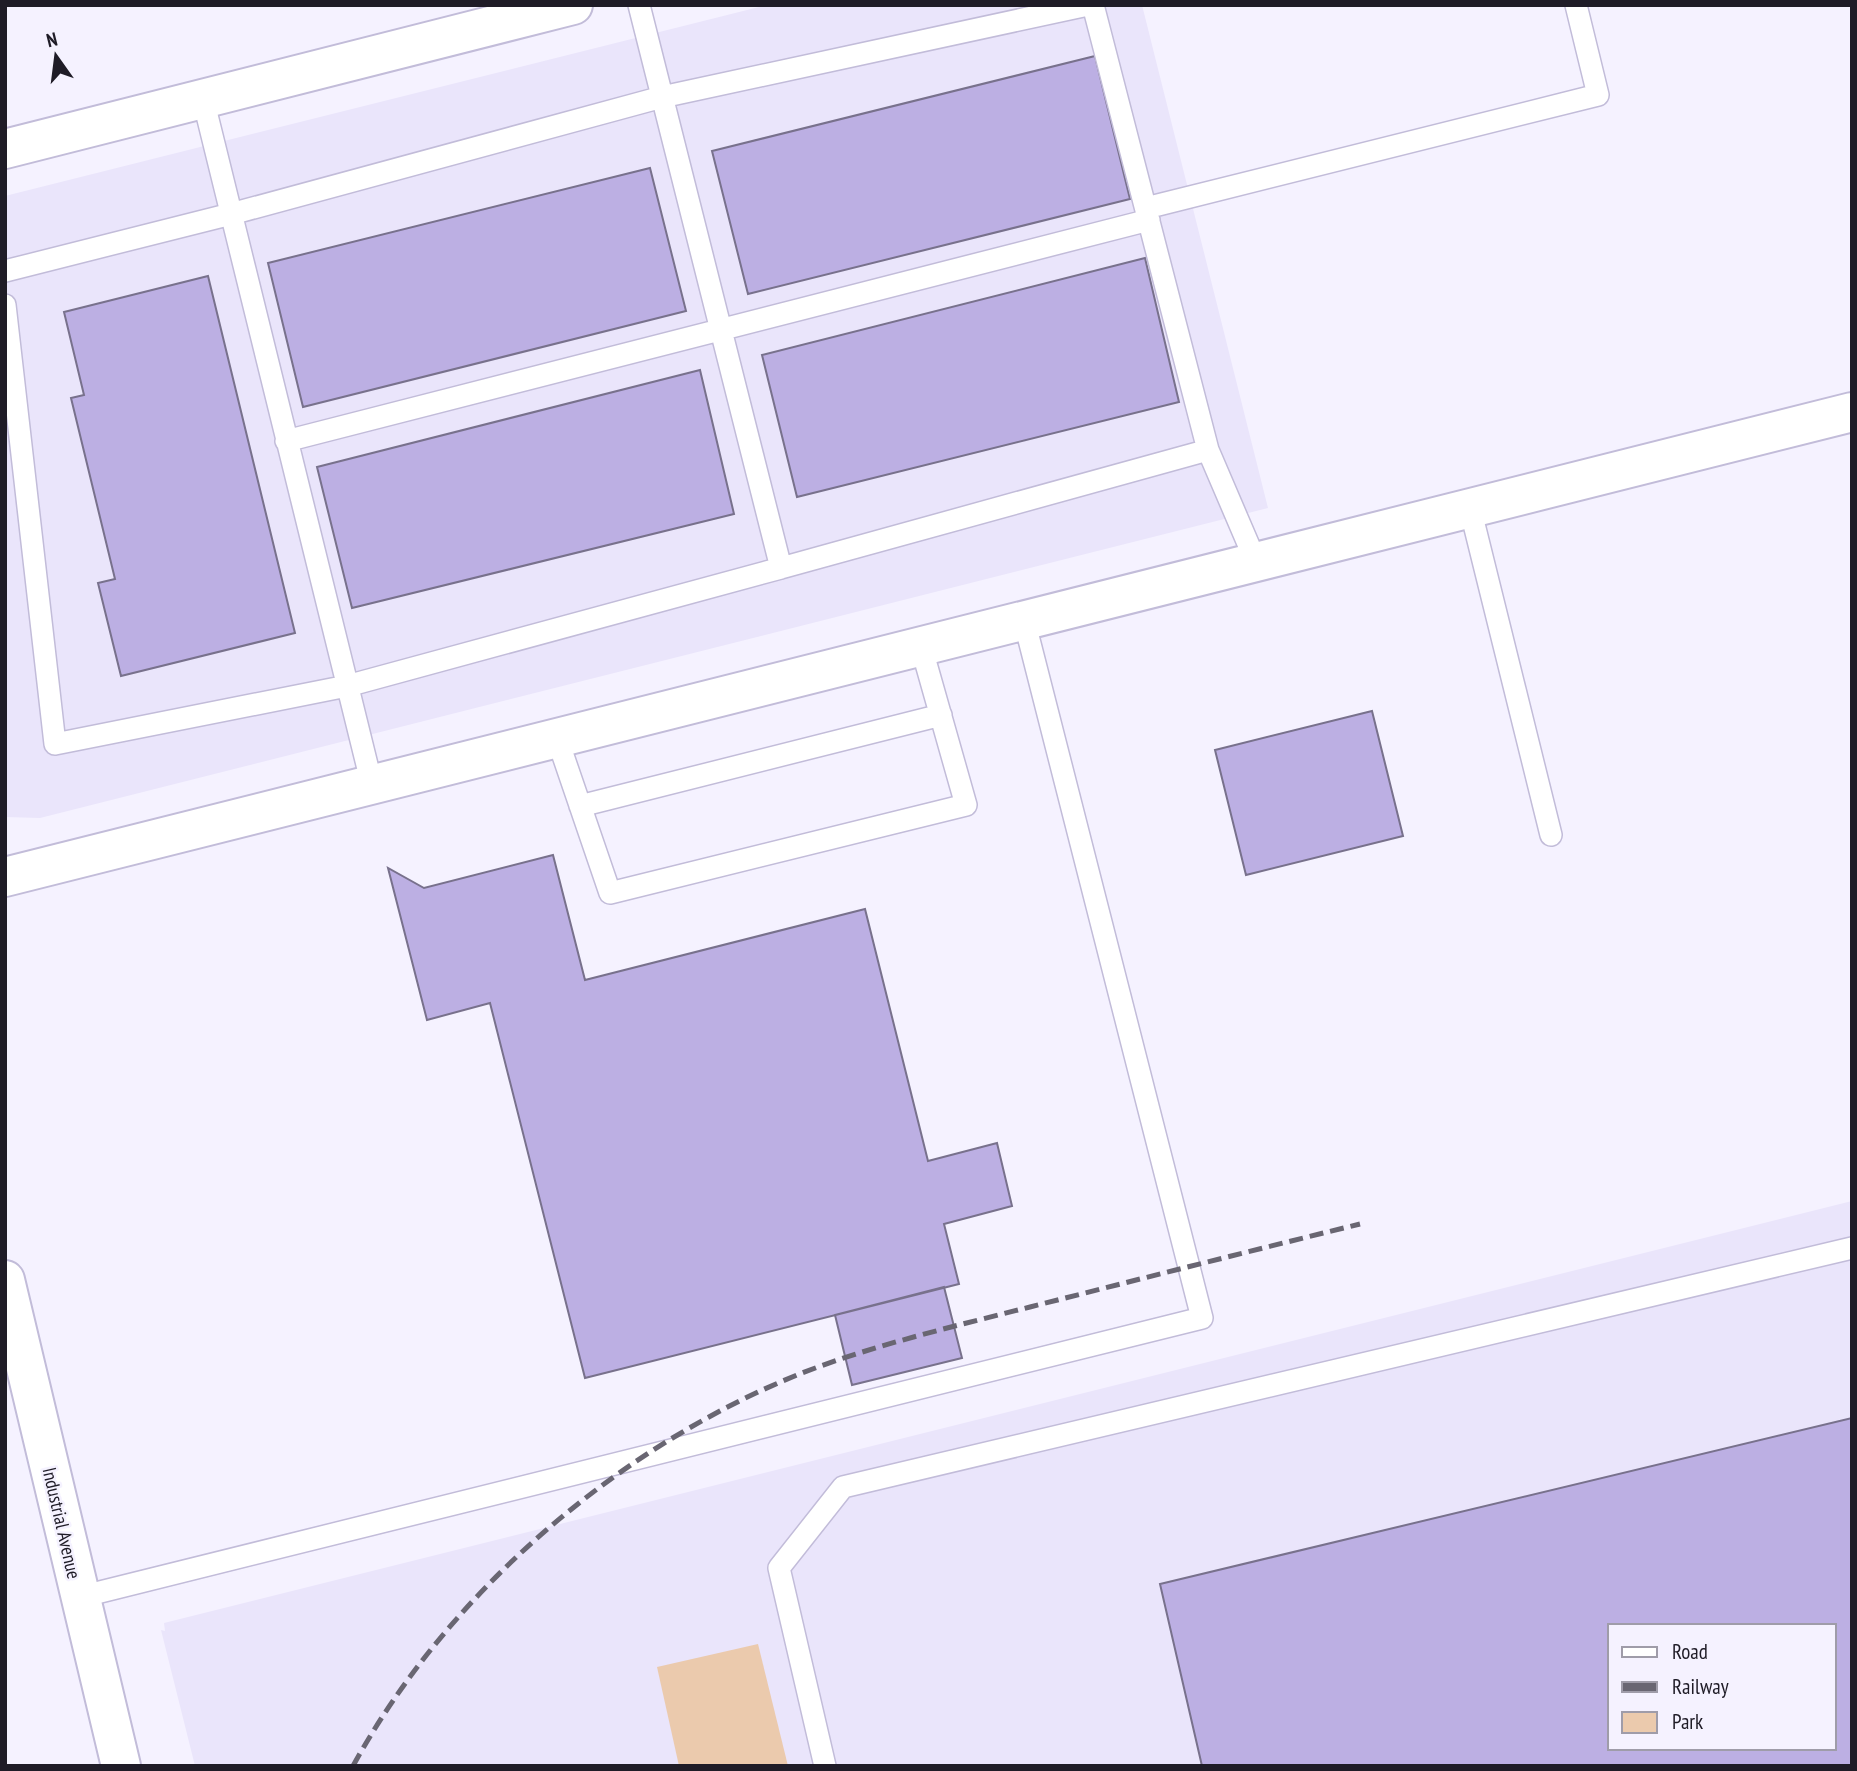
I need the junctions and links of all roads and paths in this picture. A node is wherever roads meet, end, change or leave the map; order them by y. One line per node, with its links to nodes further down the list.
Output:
1 (573, 5): 7 (street)
2 (639, 5): 6 (lane)
3 (1088, 5): 6 (lane)
4 (1093, 5): 10 (lane)
5 (1576, 5): 10 (lane)
6 (662, 97): 9 (lane); 13 (lane)
7 (203, 99): 8 (street); 9 (lane)
8 (5, 149)
9 (231, 214): 11 (lane); 15 (lane)
10 (1147, 214): 13 (lane); 16 (lane)
11 (5, 271)
12 (5, 304): 22 (lane)
13 (721, 329): 15 (lane); 19 (lane)
14 (1852, 412): 17 (street)
15 (286, 441): 22 (lane)
16 (1208, 450): 18 (lane); 19 (lane)
17 (1470, 508): 18 (street); 27 (lane)
18 (1256, 562): 20 (street)
19 (780, 568): 22 (lane)
20 (1024, 620): 21 (street); 31 (lane)
21 (922, 646): 23 (lane); 24 (street)
22 (347, 686): 25 (lane)
23 (941, 715): 26 (lane); 26 (lane)
24 (557, 738): 25 (street); 26 (lane)
25 (372, 785): 28 (street)
26 (580, 806)
27 (1552, 835)
28 (5, 877)
29 (1852, 1248): 33 (lane)
30 (5, 1280): 31 (street, Industrial Avenue)
31 (80, 1597): 32 (street, Industrial Avenue)
32 (121, 1766)
33 (825, 1766)

